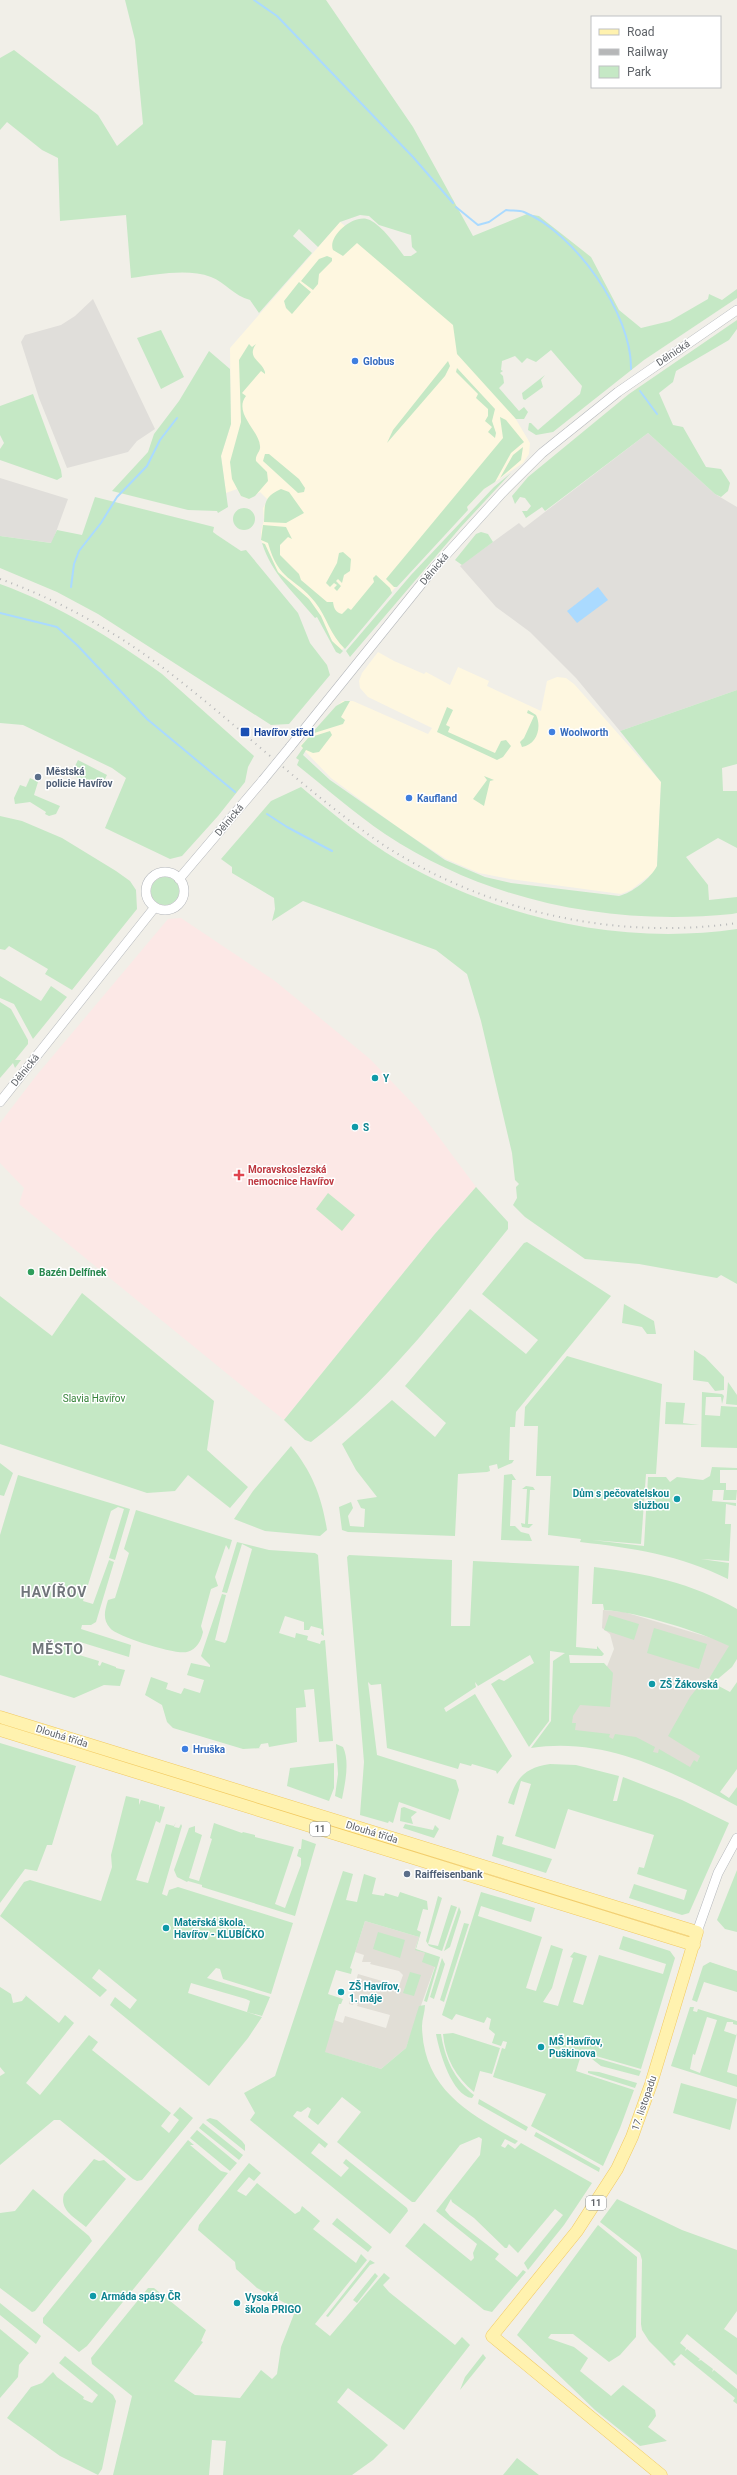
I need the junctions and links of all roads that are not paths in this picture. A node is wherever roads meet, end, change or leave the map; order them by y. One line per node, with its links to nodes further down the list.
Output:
1 (737, 310): 2 (street, Dělnická, bridge)
2 (179, 879): 3 (street); 3 (street)
3 (155, 908): 4 (street, Dělnická)
4 (0, 1102)
5 (0, 1717): 8 (main road, Dlouhá třída / 11)
6 (0, 1730): 9 (main road, Dlouhá třída / 11)
7 (737, 1838): 8 (street, 17. listopadu)
8 (697, 1932): 9 (main road, 17. listopadu)
9 (694, 1945): 10 (main road, 17. listopadu / 11)
10 (661, 2475)

